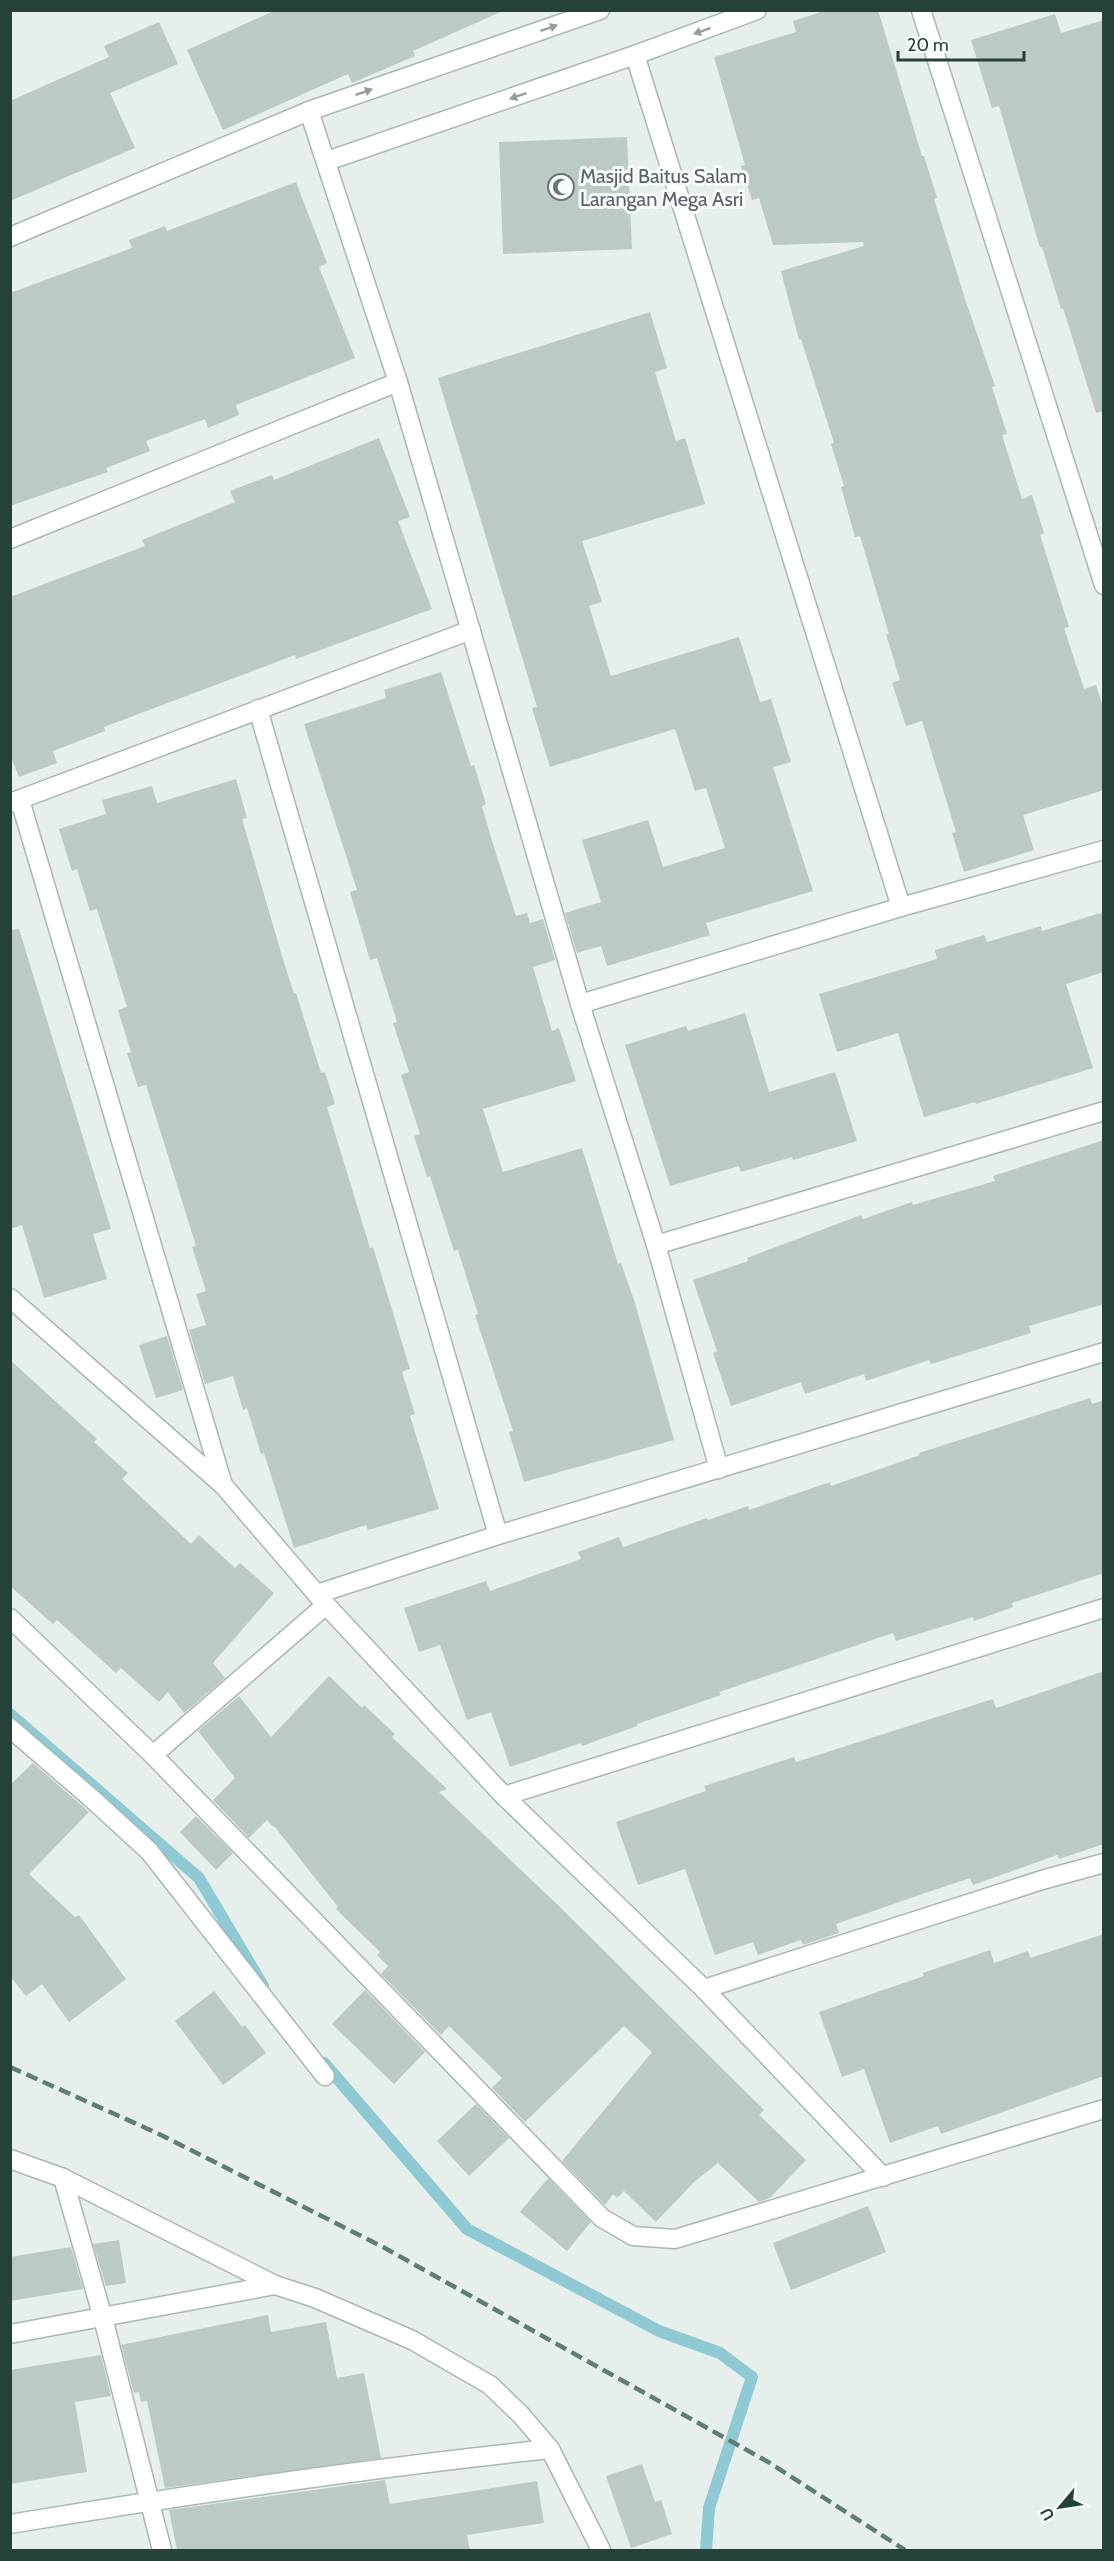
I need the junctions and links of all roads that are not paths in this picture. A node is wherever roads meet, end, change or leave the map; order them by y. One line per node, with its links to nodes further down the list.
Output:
1 (600, 10): 5 (street, one-way to 1)
2 (757, 10): 4 (street, one-way to 4)
3 (921, 10): 10 (street)
4 (635, 55): 6 (street, one-way to 6); 15 (street)
5 (309, 111): 6 (street); 7 (street)
6 (327, 161): 8 (street)
7 (10, 237)
8 (398, 382): 9 (street); 11 (street)
9 (10, 539)
10 (1104, 585)
11 (471, 630): 12 (street); 16 (street)
12 (258, 709): 13 (street); 23 (street)
13 (15, 802): 22 (street)
14 (1104, 850): 15 (street)
15 (901, 908): 16 (street)
16 (580, 1005): 18 (street)
17 (1104, 1111): 18 (street)
18 (656, 1245): 21 (street)
19 (10, 1298): 22 (street)
20 (1104, 1352): 21 (street)
21 (719, 1469): 23 (street)
22 (223, 1485): 24 (street)
23 (498, 1535): 24 (street)
24 (322, 1599): 28 (street); 29 (street)
25 (1104, 1608): 29 (street)
26 (10, 1618): 28 (street)
27 (10, 1728): 32 (street)
28 (153, 1755): 35 (street)
29 (504, 1796): 31 (street)
30 (1104, 1863): 31 (street)
31 (704, 1989): 35 (street)
32 (325, 2076)
33 (1104, 2109): 35 (street)
34 (10, 2159): 36 (street)
35 (883, 2177)
36 (63, 2178): 37 (street); 38 (street)
37 (275, 2285): 38 (street); 40 (street)
38 (103, 2318): 39 (street); 41 (street)
39 (10, 2334)
40 (550, 2449): 41 (street); 44 (street)
41 (150, 2500): 42 (street); 43 (street)
42 (10, 2524)
43 (162, 2550)
44 (601, 2550)

